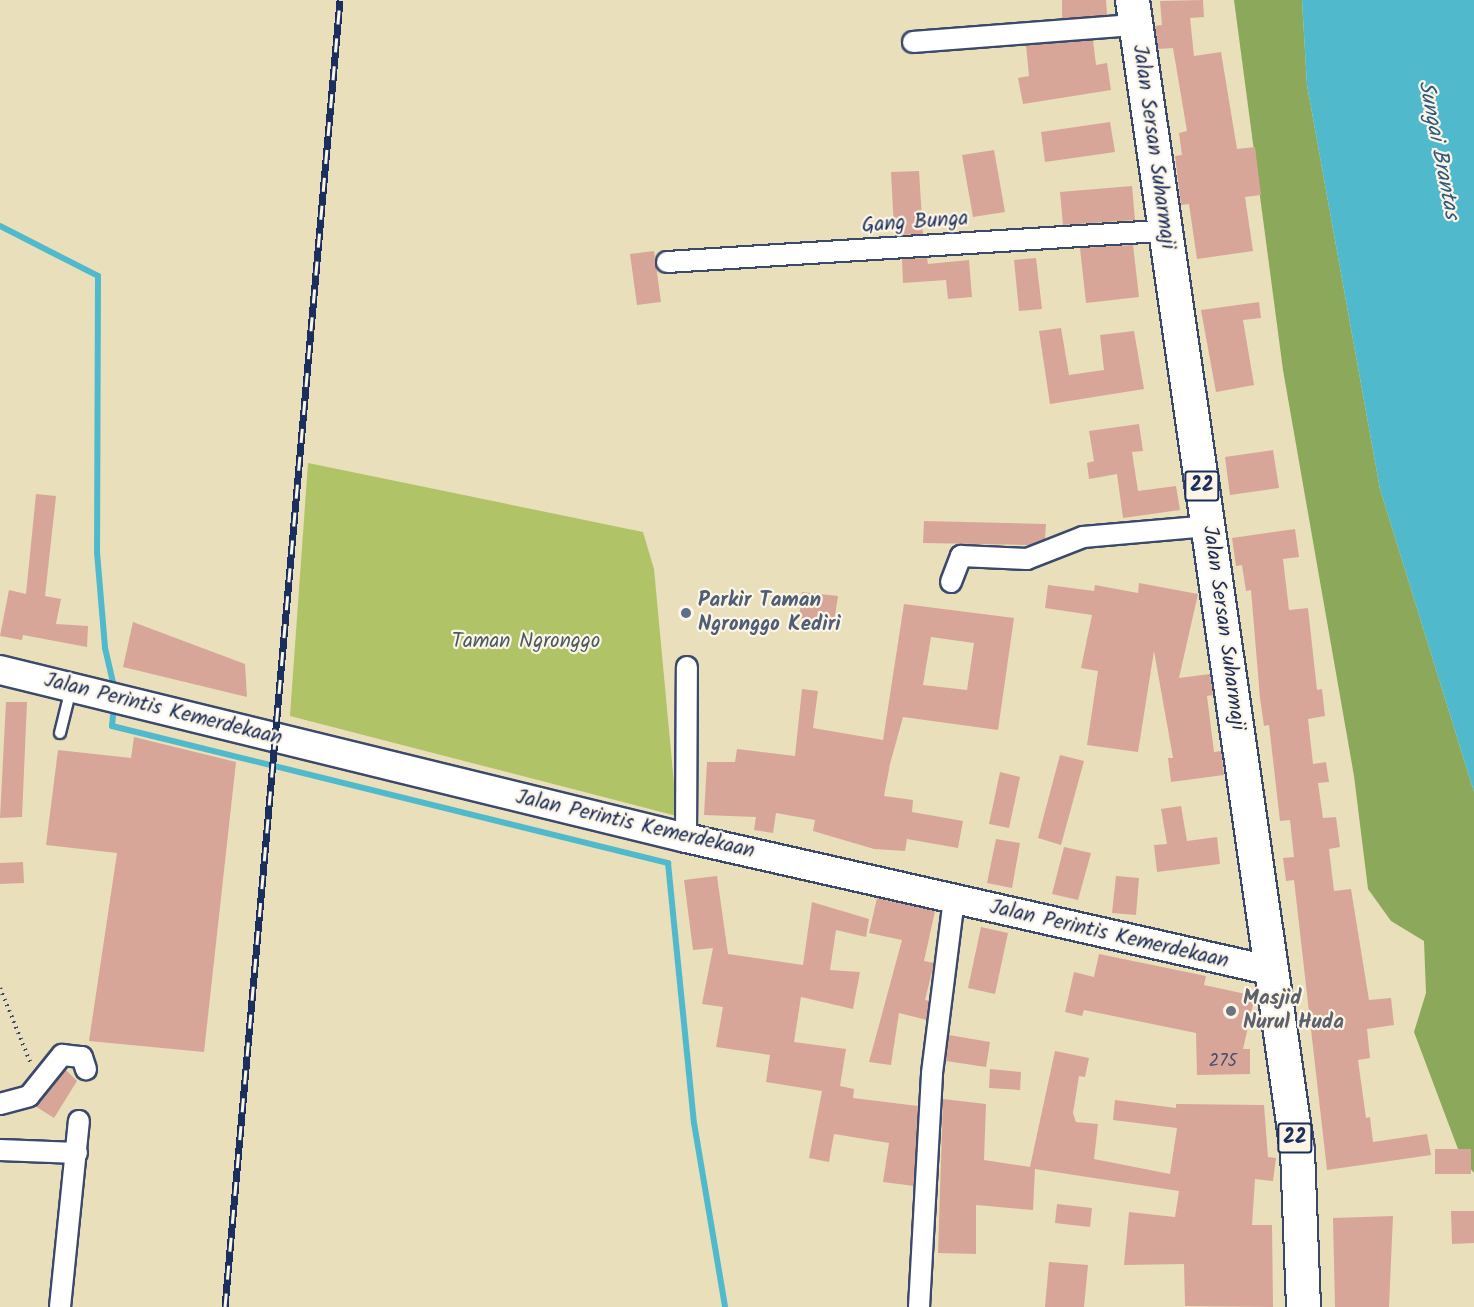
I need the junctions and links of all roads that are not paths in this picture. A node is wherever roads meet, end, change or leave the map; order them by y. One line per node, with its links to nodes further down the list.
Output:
1 (1134, 13): 2 (street); 3 (highway, Jalan Sersan Suharmaji / 22)
2 (913, 42)
3 (1165, 231): 4 (street, Gang Bunga); 5 (highway, Jalan Sersan Suharmaji / 22)
4 (667, 262)
5 (1208, 526): 6 (street); 13 (highway, Jalan Sersan Suharmaji / 22)
6 (951, 582)
7 (687, 667): 11 (street)
8 (0, 670): 9 (main road, Jalan Perintis Kemerdekaan)
9 (72, 686): 10 (lane); 11 (main road, Jalan Perintis Kemerdekaan)
10 (60, 733)
11 (686, 838): 12 (main road, Jalan Perintis Kemerdekaan)
12 (954, 900): 13 (main road, Jalan Perintis Kemerdekaan); 20 (street)
13 (1273, 971): 21 (highway, 22)
14 (86, 1070): 15 (street)
15 (0, 1104)
16 (79, 1121): 18 (street)
17 (0, 1150): 18 (street)
18 (77, 1153): 19 (street)
19 (60, 1307)
20 (919, 1307)
21 (1302, 1307)

